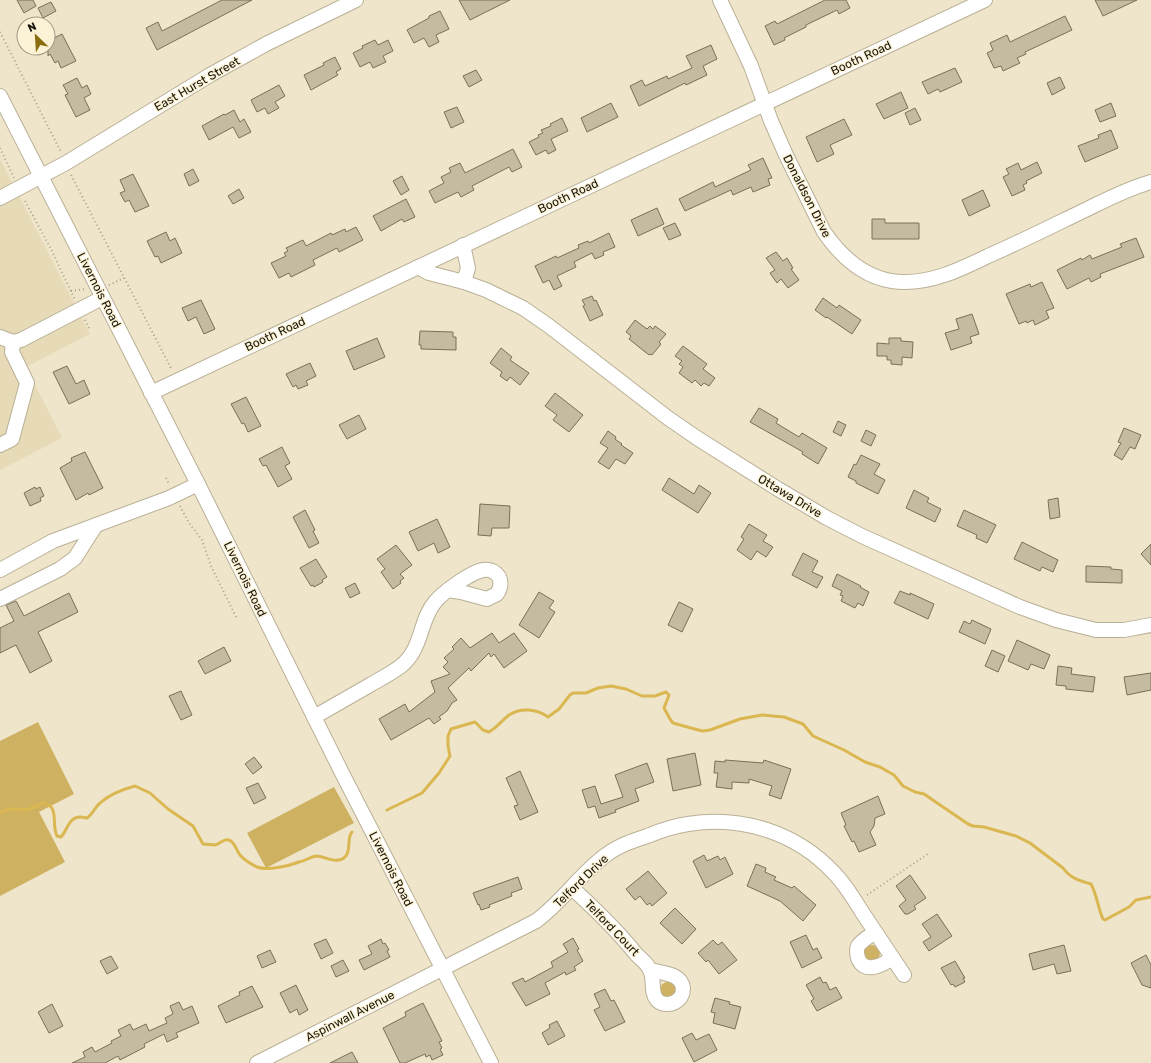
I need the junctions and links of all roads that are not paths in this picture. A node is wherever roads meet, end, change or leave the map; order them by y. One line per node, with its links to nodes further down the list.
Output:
1 (356, 0): 6 (street, East Hurst Street)
2 (720, 0): 5 (street, Donaldson Drive)
3 (985, 0): 5 (street, Booth Road)
4 (0, 98): 6 (street, Livernois Road)
5 (766, 103): 7 (street, Donaldson Drive); 9 (street, Booth Road)
6 (41, 176): 8 (street, East Hurst Street); 12 (street, Livernois Road)
7 (1151, 182)
8 (0, 198)
9 (463, 245): 10 (street, Booth Road); 11 (street)
10 (418, 267): 11 (street, Ottawa Drive); 14 (street, Booth Road)
11 (464, 282): 23 (street, Ottawa Drive)
12 (105, 292): 13 (street); 14 (street, Livernois Road)
13 (6, 340): 15 (street)
14 (151, 393): 16 (street, Livernois Road)
15 (0, 445)
16 (198, 484): 17 (street); 24 (street, Livernois Road)
17 (96, 525): 18 (street); 22 (street)
18 (53, 541): 19 (street); 20 (street)
19 (0, 560)
20 (0, 570)
21 (448, 590): 24 (street)
22 (0, 599)
23 (1151, 624)
24 (314, 716): 28 (street, Livernois Road)
25 (572, 888): 26 (street, Telford Drive); 28 (street, Telford Drive); 29 (street, Telford Court)
26 (875, 932): 27 (street, Telford Drive); 27 (street)
27 (892, 958): 30 (street, Telford Drive)
28 (442, 968): 31 (street, Aspinwall Avenue); 32 (street, Livernois Road)
29 (650, 970)
30 (904, 975)
31 (257, 1063)
32 (491, 1063)

